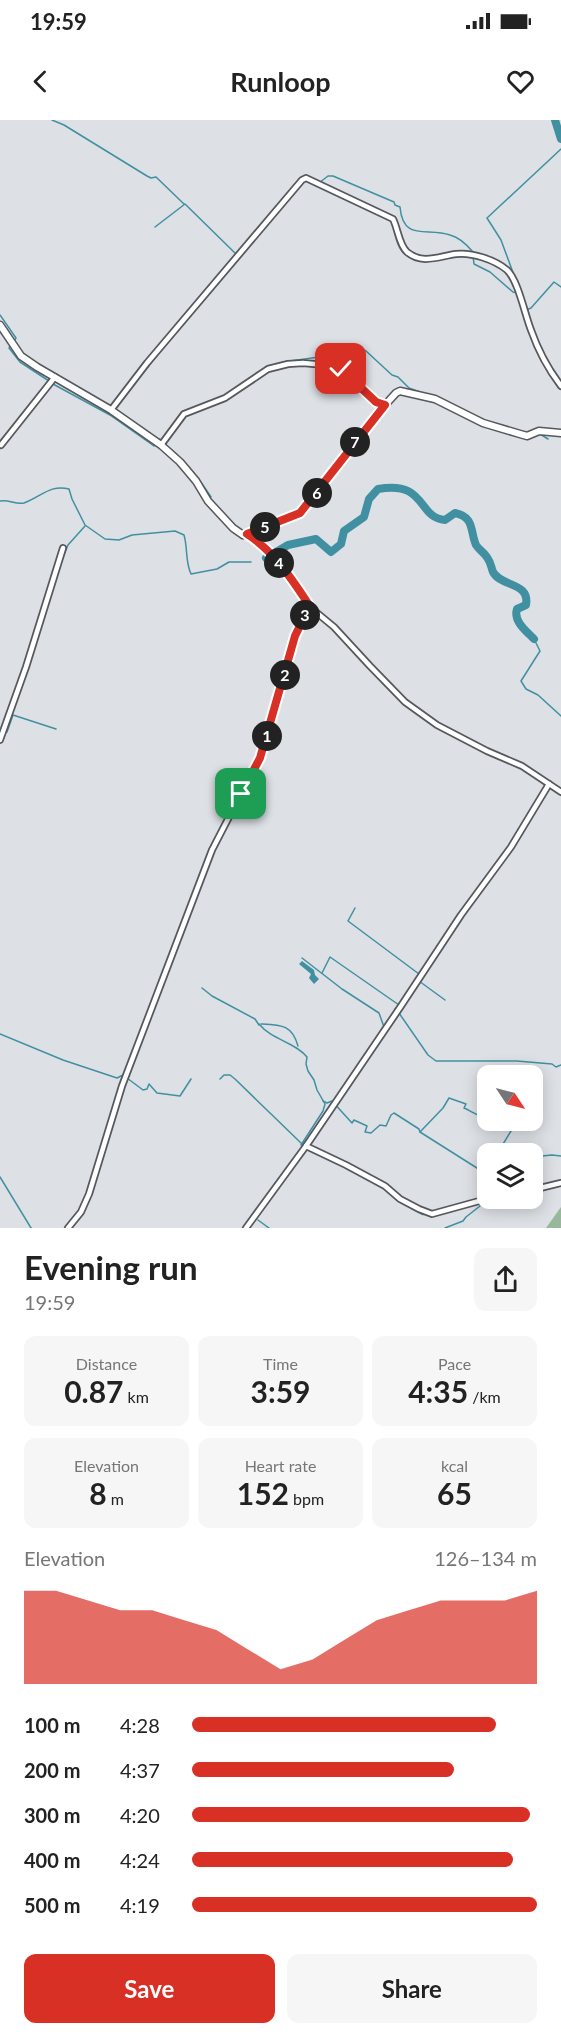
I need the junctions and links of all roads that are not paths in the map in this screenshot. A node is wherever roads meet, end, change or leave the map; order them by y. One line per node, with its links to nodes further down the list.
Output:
1 (0, 325): 2 (main road)
2 (55, 378): 5 (main road); 8 (street)
3 (561, 386): 5 (street)
4 (385, 405): 6 (main road); 7 (street); 9 (main road)
5 (111, 410): 7 (main road)
6 (561, 433)
7 (161, 445): 9 (main road)
8 (1, 446)
9 (247, 534): 11 (street)
10 (63, 548): 12 (street)
11 (311, 608): 13 (street); 19 (street)
12 (0, 740)
13 (549, 784): 14 (street); 15 (street)
14 (561, 792)
15 (306, 1146): 18 (street); 20 (street)
16 (561, 1183): 17 (street)
17 (543, 1187)
18 (477, 1202)
19 (68, 1228)
20 (246, 1228)

